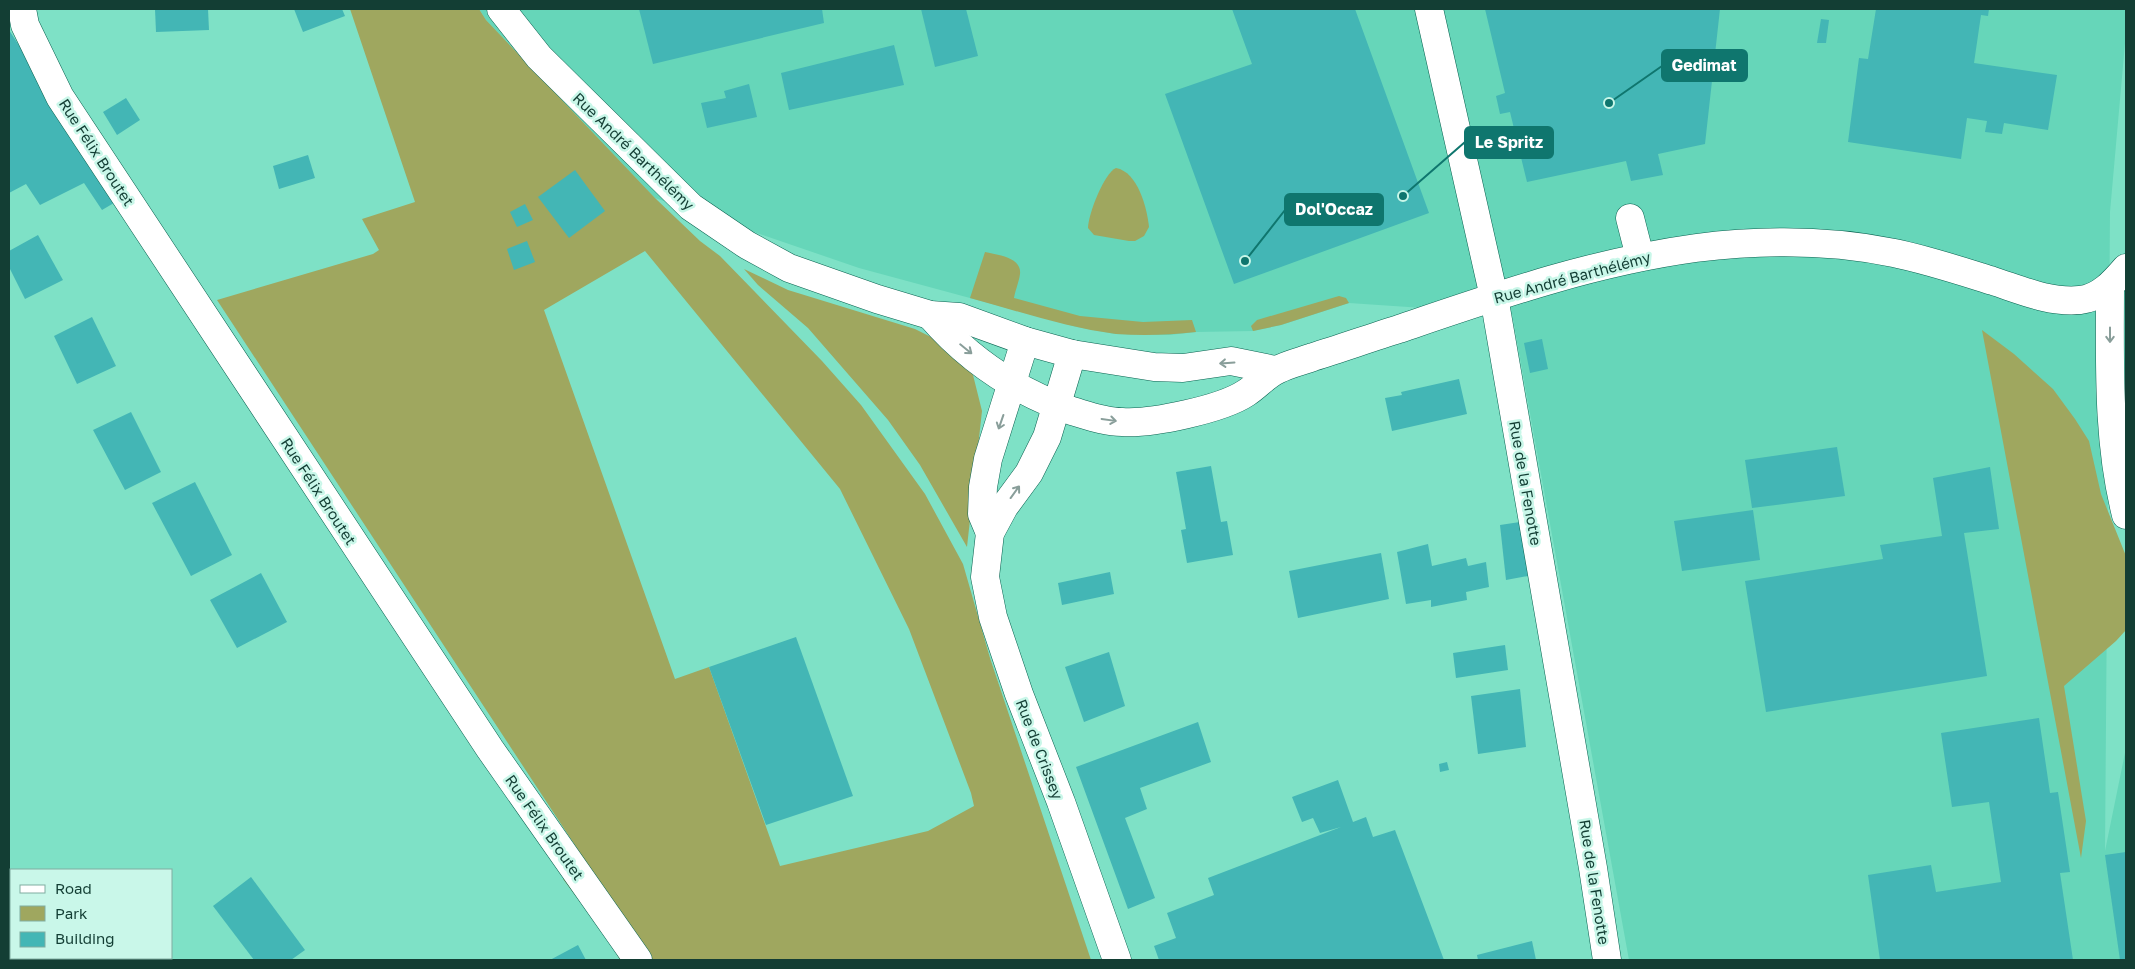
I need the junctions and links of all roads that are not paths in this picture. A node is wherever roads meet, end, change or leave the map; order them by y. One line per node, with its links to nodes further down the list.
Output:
1 (22, 9): 16 (street, Rue Félix Broutet)
2 (501, 9): 8 (street, Rue André Barthélémy)
3 (1429, 9): 7 (street, Rue de la Fenotte)
4 (1630, 218): 5 (street)
5 (1640, 257): 6 (street, Rue André Barthélémy); 7 (street, Rue André Barthélémy)
6 (2121, 284): 14 (street, one-way to 14)
7 (1494, 297): 11 (street, Rue André Barthélémy); 18 (street, Rue de la Fenotte)
8 (930, 315): 9 (street, Rue André Barthélémy); 12 (street, Rue André Barthélémy, one-way to 12)
9 (1025, 341): 10 (street, Rue André Barthélémy); 12 (street, Rue de Crissey)
10 (1072, 354): 11 (street, Rue André Barthélémy, one-way to 10); 13 (street, Rue de Crissey)
11 (1275, 370): 13 (street, Rue André Barthélémy, one-way to 11)
12 (1012, 385): 13 (street, Rue André Barthélémy); 15 (street, Rue de Crissey, one-way to 15)
13 (1058, 406): 15 (street, Rue de Crissey, one-way to 13)
14 (2126, 515)
15 (990, 533): 17 (street, Rue de Crissey)
16 (638, 960)
17 (1117, 960)
18 (1607, 960)

